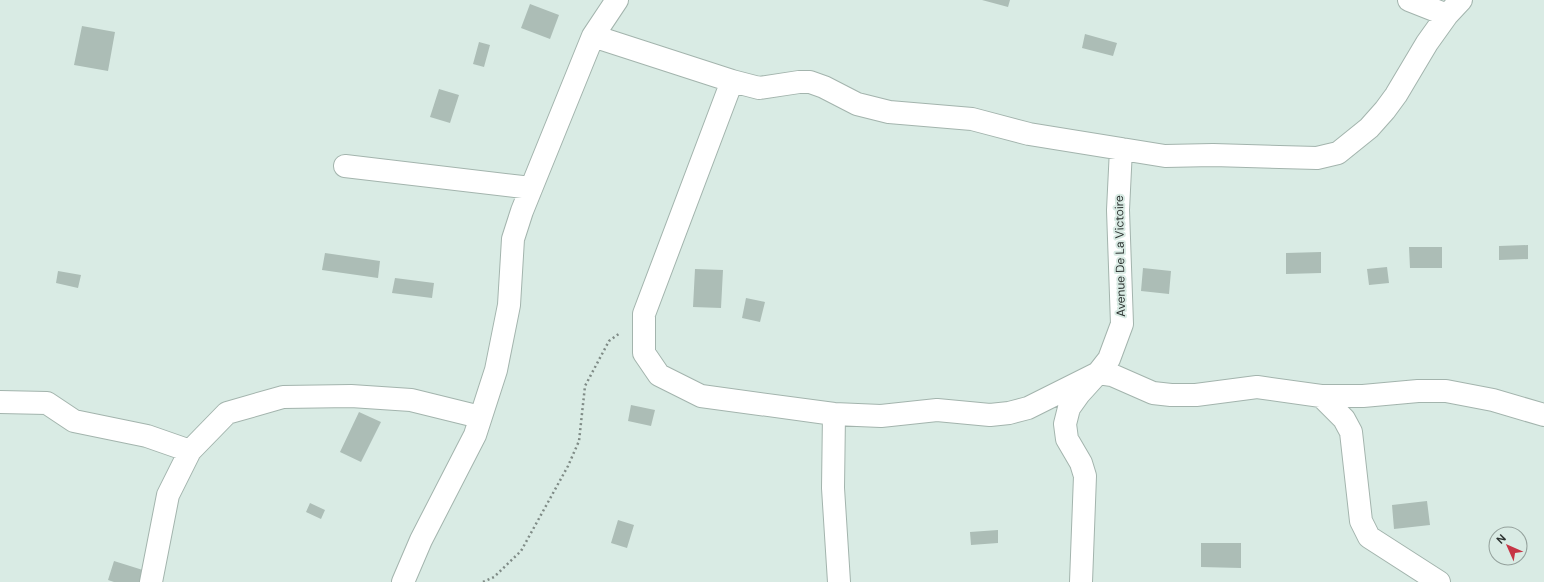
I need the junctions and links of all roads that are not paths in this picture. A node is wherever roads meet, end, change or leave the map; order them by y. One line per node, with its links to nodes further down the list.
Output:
1 (617, 0): 4 (street)
2 (1409, 0): 3 (street)
3 (1454, 8): 6 (street)
4 (593, 36): 5 (street); 8 (street)
5 (732, 81): 6 (street); 12 (street)
6 (1121, 149): 9 (street, Avenue De La Victoire)
7 (344, 166): 8 (street)
8 (531, 188): 14 (street)
9 (1098, 373): 10 (street); 12 (street); 19 (street, Avenue De La Victoire)
10 (1321, 396): 13 (street); 20 (street)
11 (0, 402): 15 (street)
12 (834, 414): 18 (street)
13 (1544, 415)
14 (480, 417): 15 (street); 17 (street)
15 (190, 451): 16 (street)
16 (151, 582)
17 (403, 582)
18 (839, 582)
19 (1082, 582)
20 (1439, 582)

